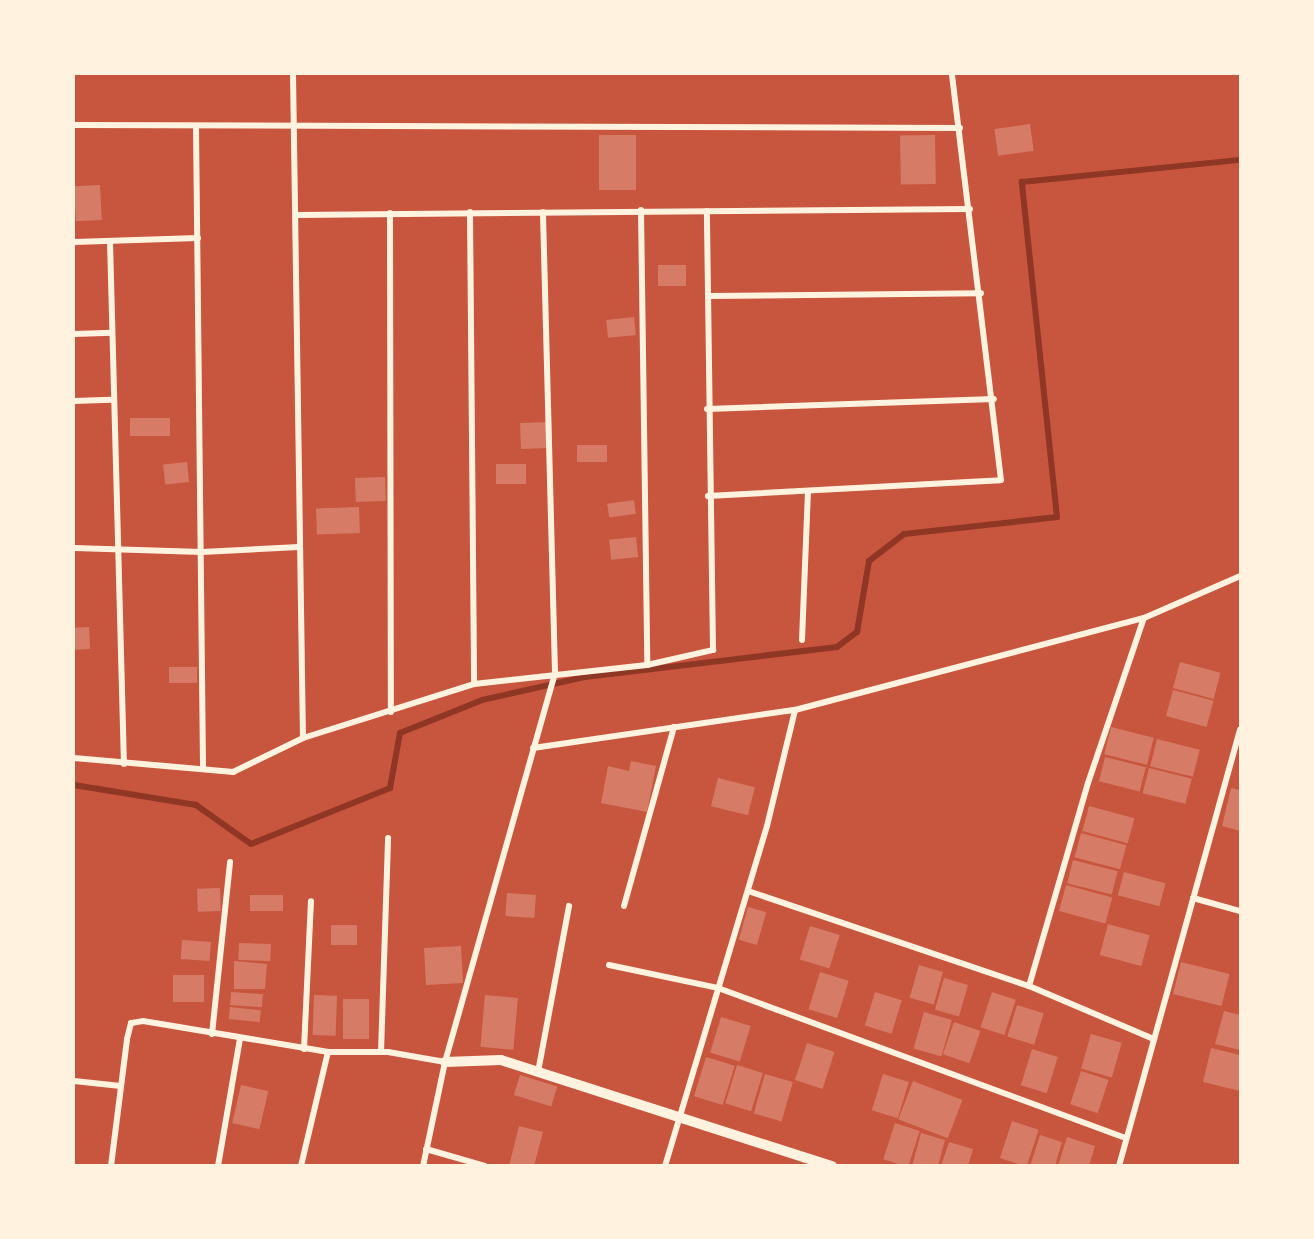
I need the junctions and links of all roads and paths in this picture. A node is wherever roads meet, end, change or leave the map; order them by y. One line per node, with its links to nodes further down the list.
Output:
1 (293, 74): 4 (street)
2 (952, 74): 6 (street)
3 (74, 125): 5 (street)
4 (293, 127): 5 (street); 6 (street); 13 (street)
5 (196, 128): 14 (street)
6 (960, 128): 7 (street)
7 (969, 209): 9 (street); 17 (street)
8 (641, 210): 9 (street); 11 (street); 34 (street)
9 (708, 211): 18 (street)
10 (470, 212): 11 (street); 12 (street); 36 (street)
11 (543, 212): 35 (street)
12 (390, 213): 13 (street); 38 (street)
13 (297, 215): 27 (street)
14 (198, 238): 15 (street); 30 (street)
15 (110, 241): 16 (street); 19 (street)
16 (74, 243)
17 (981, 293): 18 (street); 21 (street)
18 (708, 296): 24 (street)
19 (112, 333): 20 (street); 22 (street)
20 (74, 334)
21 (994, 399): 24 (street); 25 (street)
22 (111, 400): 23 (street); 29 (street)
23 (74, 401)
24 (707, 409): 26 (street)
25 (808, 492): 26 (street); 33 (street)
26 (708, 496): 34 (street)
27 (299, 547): 30 (street); 41 (street)
28 (74, 548): 29 (street)
29 (116, 549): 30 (street); 44 (street)
30 (201, 552): 45 (street)
31 (1240, 576): 32 (street)
32 (1144, 618): 37 (street); 55 (street)
33 (802, 640)
34 (647, 664): 35 (street)
35 (554, 673): 36 (street); 42 (street)
36 (474, 684): 38 (street)
37 (795, 710): 39 (street); 48 (street)
38 (391, 712): 41 (street)
39 (674, 727): 42 (street); 52 (street)
40 (1240, 729): 49 (street)
41 (303, 738): 45 (street)
42 (533, 748): 63 (street)
43 (74, 758): 44 (street)
44 (123, 764): 45 (street)
45 (202, 768)
46 (388, 838): 62 (street)
47 (230, 862): 57 (street)
48 (748, 891): 55 (street); 56 (street)
49 (1193, 898): 53 (street); 59 (street)
50 (311, 901): 60 (street)
51 (569, 906): 64 (street)
52 (624, 906)
53 (1240, 911)
54 (609, 964): 56 (street)
55 (1029, 986): 59 (street)
56 (718, 988): 67 (street); 68 (street)
57 (212, 1034): 58 (street); 66 (street)
58 (240, 1039): 60 (street); 72 (street)
59 (1154, 1039): 68 (street)
60 (304, 1049): 61 (street)
61 (328, 1052): 62 (street); 73 (street)
62 (381, 1052): 63 (street)
63 (445, 1062): 64 (street); 69 (street)
64 (538, 1072): 67 (street)
65 (74, 1081): 66 (street)
66 (121, 1086): 71 (street)
67 (678, 1117): 70 (street); 76 (street)
68 (1126, 1138): 79 (street)
69 (426, 1149): 74 (street); 75 (street)
70 (799, 1154): 77 (street); 78 (street)
71 (111, 1166)
72 (218, 1166)
73 (301, 1166)
74 (423, 1166)
75 (485, 1166)
76 (665, 1166)
77 (796, 1166)
78 (832, 1166)
79 (1119, 1166)

